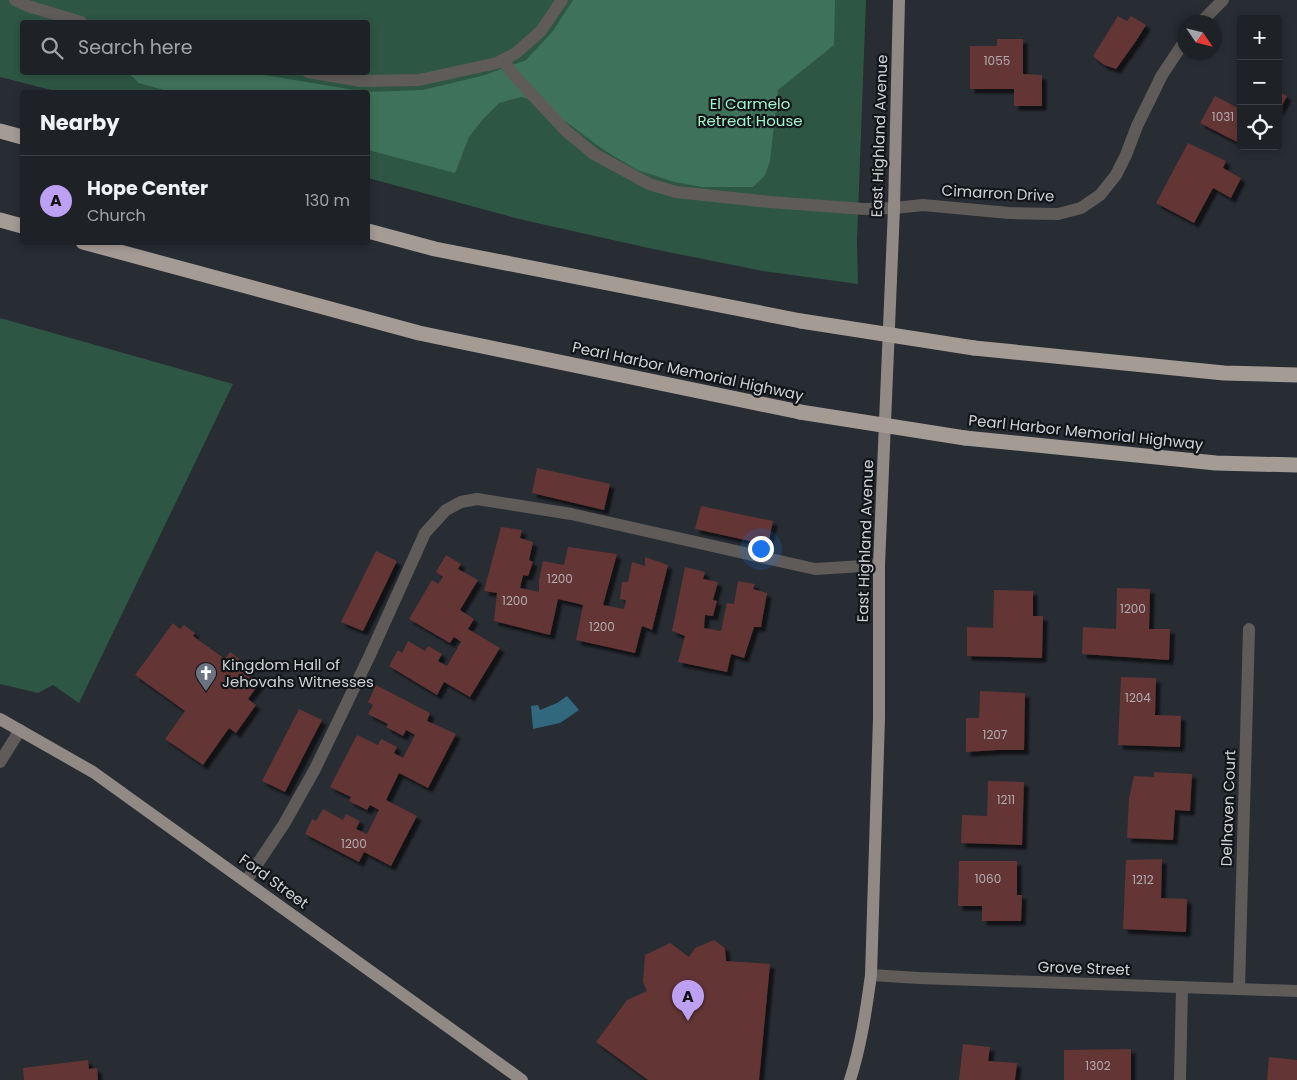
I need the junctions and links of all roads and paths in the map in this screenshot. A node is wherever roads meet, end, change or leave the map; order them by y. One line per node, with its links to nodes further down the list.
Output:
1 (15, 0): 6 (street)
2 (562, 0): 8 (street)
3 (899, 0): 12 (main road, East Highland Avenue)
4 (1223, 0): 5 (street)
5 (1208, 15)
6 (74, 20)
7 (1177, 52): 12 (street, Cimarron Drive)
8 (503, 60): 9 (street); 12 (street, Cimarron Drive)
9 (326, 75)
10 (0, 131): 11 (highway)
11 (20, 136)
12 (894, 208): 19 (main road, East Highland Avenue)
13 (0, 220): 14 (highway)
14 (20, 225)
15 (370, 231): 17 (highway, bridge)
16 (94, 245): 18 (highway, Pearl Harbor Memorial Highway, bridge)
17 (1297, 375)
18 (1297, 465)
19 (879, 565): 24 (street); 25 (main road, East Highland Avenue)
20 (1249, 629): 27 (street, Delhaven Court)
21 (0, 719): 22 (main road, Ford Street)
22 (20, 730): 23 (street); 24 (main road, Ford Street)
23 (0, 762)
24 (246, 881): 29 (main road, Ford Street)
25 (871, 975): 26 (street, Grove Street); 30 (main road, East Highland Avenue)
26 (1182, 988): 27 (street, Grove Street); 31 (street)
27 (1239, 988): 28 (street, Grove Street)
28 (1297, 991)
29 (522, 1080)
30 (850, 1080)
31 (1180, 1080)

